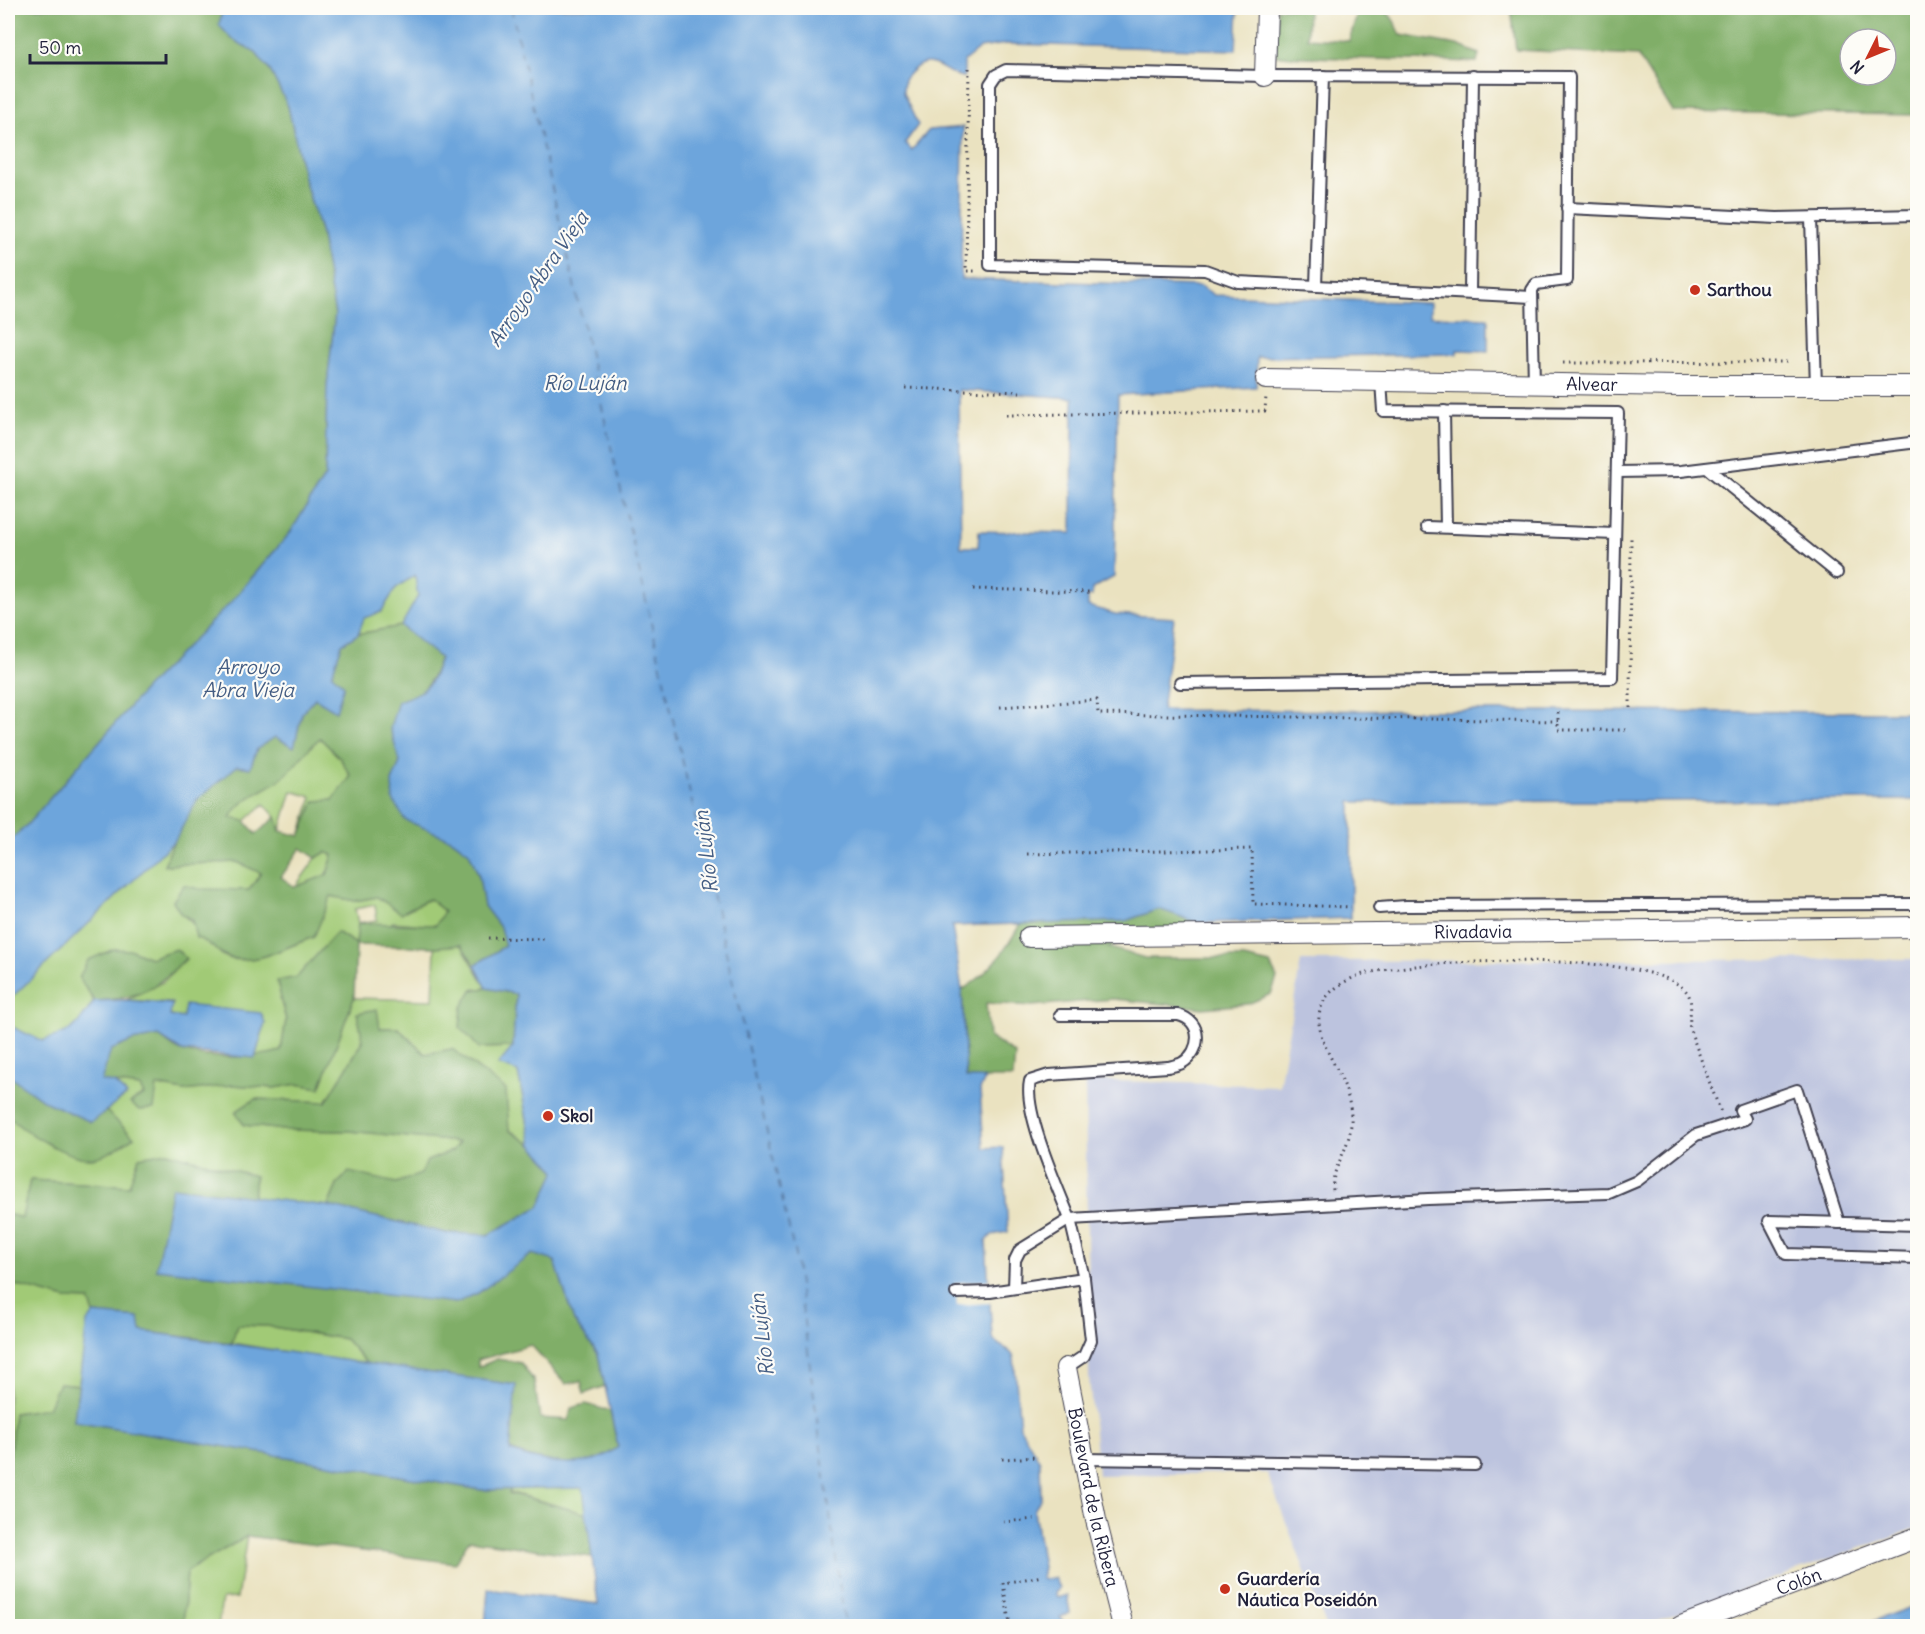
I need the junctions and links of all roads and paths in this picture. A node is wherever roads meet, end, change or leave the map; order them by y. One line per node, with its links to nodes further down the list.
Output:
1 (1267, 8): 2 (street)
2 (1265, 76): 3 (lane); 8 (lane)
3 (1323, 76): 4 (lane); 8 (lane)
4 (1473, 76): 5 (lane); 9 (lane)
5 (1567, 208): 7 (lane); 10 (lane)
6 (1917, 215): 7 (lane)
7 (1811, 218): 16 (lane)
8 (1316, 286): 9 (lane)
9 (1470, 293): 10 (lane)
10 (1532, 297): 13 (lane)
11 (1266, 379): 12 (street, Alvear); 19 (path)
12 (1380, 381): 13 (street, Alvear); 18 (lane)
13 (1534, 384): 16 (street, Alvear)
14 (1917, 386): 16 (street, Alvear)
15 (905, 387): 17 (path)
16 (1816, 387)
17 (1020, 392)
18 (1444, 411): 22 (lane); 24 (lane)
19 (1006, 416)
20 (1917, 442): 21 (lane)
21 (1707, 468): 22 (lane); 27 (lane)
22 (1617, 472): 26 (lane)
23 (1427, 527): 24 (lane)
24 (1446, 527): 26 (lane)
25 (1631, 532): 32 (path)
26 (1615, 534): 30 (lane)
27 (1837, 573)
28 (973, 589): 29 (path)
29 (1092, 592)
30 (1180, 683)
31 (1000, 707): 34 (path)
32 (1630, 708)
33 (1558, 712): 34 (path)
34 (1558, 721): 35 (path)
35 (1628, 730)
36 (1027, 854): 38 (path)
37 (1917, 904): 39 (lane)
38 (1351, 907)
39 (1379, 908)
40 (1917, 927): 41 (street, Rivadavia)
41 (1029, 937)
42 (488, 938): 43 (path)
43 (546, 939)
44 (1060, 1016): 47 (lane)
45 (1725, 1125): 46 (lane); 46 (path); 48 (lane)
46 (1334, 1204): 47 (lane)
47 (1070, 1219): 51 (lane); 52 (lane)
48 (1839, 1223): 49 (lane); 50 (lane)
49 (1917, 1225)
50 (1917, 1258)
51 (1084, 1278): 52 (lane); 54 (lane)
52 (1014, 1288): 53 (lane)
53 (956, 1293)
54 (1066, 1368): 56 (street, Boulevard de la Ribera)
55 (1038, 1457): 57 (path)
56 (1084, 1459): 58 (lane); 64 (street, Boulevard de la Ribera)
57 (1002, 1460)
58 (1475, 1465)
59 (1035, 1519): 60 (path)
60 (1003, 1522)
61 (1917, 1538): 65 (street, Colón)
62 (1042, 1576): 63 (path)
63 (1010, 1626)
64 (1123, 1626)
65 (1681, 1626)

